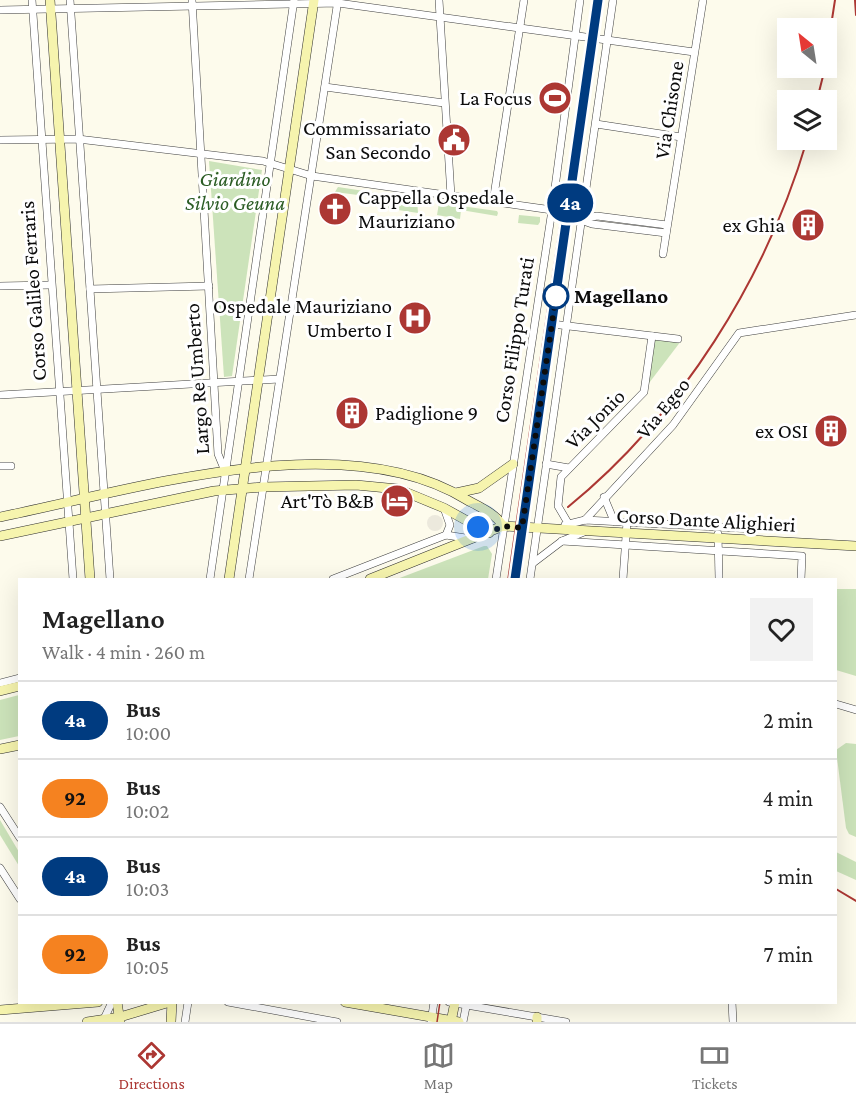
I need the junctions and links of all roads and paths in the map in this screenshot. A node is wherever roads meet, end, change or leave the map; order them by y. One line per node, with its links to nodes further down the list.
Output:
1 (32, 0): 15 (street, Corso Galileo Ferraris)
2 (70, 0): 14 (street)
3 (439, 0): 17 (street)
4 (524, 0): 18 (street)
5 (580, 0): 19 (street, Corso Filippo Turati)
6 (598, 0): 20 (main road, Corso Filippo Turati)
7 (613, 0): 21 (street)
8 (703, 0): 22 (street, Via Chisone)
9 (294, 1): 10 (street); 12 (street); 32 (street, Largo Re Umberto)
10 (314, 1): 11 (street); 33 (main road)
11 (338, 1): 17 (street); 23 (street)
12 (192, 2): 14 (street); 31 (street, Largo Re Umberto)
13 (50, 4): 14 (street); 15 (street); 27 (main road, Corso Galileo Ferraris)
14 (70, 8): 28 (street)
15 (33, 9): 16 (street); 30 (street, Corso Galileo Ferraris)
16 (0, 10)
17 (440, 17): 18 (street); 24 (street)
18 (520, 29): 19 (street); 36 (street)
19 (575, 35): 20 (street); 37 (street, Corso Filippo Turati)
20 (592, 38): 21 (street); 38 (main road, Corso Filippo Turati)
21 (607, 40): 22 (street); 25 (street)
22 (694, 52): 26 (street, Via Chisone)
23 (325, 87): 24 (street); 34 (street)
24 (444, 103): 35 (street)
25 (596, 124): 26 (street); 39 (street)
26 (681, 137): 40 (street, Via Chisone)
27 (59, 139): 28 (street); 30 (street); 58 (main road, Corso Galileo Ferraris)
28 (78, 139): 31 (street); 46 (street)
29 (0, 140): 30 (street)
30 (41, 140): 43 (street, Corso Galileo Ferraris)
31 (201, 153): 32 (street); 45 (street, Largo Re Umberto)
32 (271, 164): 33 (street); 54 (street, Largo Re Umberto)
33 (289, 170): 34 (street); 52 (main road)
34 (312, 176): 35 (street); 53 (street)
35 (451, 196): 36 (street)
36 (493, 202): 37 (street)
37 (552, 210): 38 (street); 60 (street, Corso Filippo Turati)
38 (568, 214): 39 (street); 48 (main road, Corso Filippo Turati)
39 (582, 219): 40 (street); 41 (street); 49 (street)
40 (667, 225): 41 (street, Via Chisone)
41 (666, 233): 42 (street, Via Chisone)
42 (663, 254)
43 (50, 285): 44 (street); 57 (street, Corso Galileo Ferraris)
44 (0, 286)
45 (209, 286): 46 (street); 55 (street, Largo Re Umberto)
46 (90, 288): 56 (street)
47 (856, 315): 73 (street, Via Egeo)
48 (552, 324): 49 (street); 87 (main road, Corso Filippo Turati)
49 (567, 326): 50 (street); 61 (street)
50 (652, 336): 51 (street); 66 (street, Via Jonio)
51 (678, 339)
52 (258, 379): 53 (street); 54 (street); 65 (main road)
53 (279, 379): 64 (street)
54 (238, 381): 55 (street); 67 (street, Largo Re Umberto)
55 (213, 384): 56 (street); 67 (street, Largo Re Umberto)
56 (96, 391): 58 (street); 72 (street)
57 (59, 392): 58 (street); 59 (street); 75 (street, Corso Galileo Ferraris)
58 (76, 392): 74 (main road, Corso Galileo Ferraris)
59 (0, 395)
60 (513, 464): 71 (main road); 85 (street, Corso Filippo Turati)
61 (546, 464): 66 (street); 88 (street)
62 (0, 466): 63 (street)
63 (11, 466)
64 (267, 466): 65 (main road); 68 (street); 71 (main road)
65 (245, 468): 67 (main road); 69 (main road)
66 (569, 468): 84 (street)
67 (225, 471): 70 (street); 72 (main road)
68 (263, 487): 69 (main road); 76 (main road); 110 (street)
69 (243, 488): 70 (main road); 109 (main road)
70 (225, 490): 77 (main road); 108 (street)
71 (456, 493): 85 (main road)
72 (105, 496): 74 (main road); 77 (street)
73 (604, 497): 79 (street, Via Egeo); 81 (street)
74 (84, 500): 75 (main road); 80 (main road, Corso Galileo Ferraris)
75 (68, 503): 78 (main road); 83 (street, Corso Galileo Ferraris)
76 (444, 508): 92 (main road); 93 (street)
77 (106, 516): 80 (main road); 107 (street)
78 (0, 517)
79 (585, 519): 81 (street, Corso Dante Alighieri); 84 (street, Corso Dante Alighieri)
80 (86, 520): 83 (main road); 106 (main road, Corso Galileo Ferraris)
81 (614, 520): 82 (street, Corso Dante Alighieri)
82 (627, 522): 86 (street, Corso Dante Alighieri); 94 (street)
83 (69, 523): 95 (main road); 105 (street, Corso Galileo Ferraris)
84 (568, 523): 90 (street, Corso Dante Alighieri)
85 (503, 526): 87 (main road, Corso Dante Alighieri); 92 (main road); 113 (street, Corso Filippo Turati)
86 (716, 527): 89 (street, Corso Dante Alighieri); 98 (street)
87 (522, 528): 88 (main road, Corso Dante Alighieri); 114 (main road, Corso Filippo Turati)
88 (537, 529): 90 (main road, Corso Dante Alighieri); 104 (street)
89 (756, 529)
90 (554, 530): 91 (main road, Corso Dante Alighieri); 96 (street)
91 (584, 532): 94 (main road, Corso Dante Alighieri); 96 (street)
92 (489, 533): 97 (main road)
93 (447, 535): 97 (street); 111 (street)
94 (627, 535): 98 (main road, Corso Dante Alighieri); 101 (street)
95 (0, 536)
96 (570, 538): 99 (street); 100 (street)
97 (473, 539): 112 (main road)
98 (718, 539): 102 (main road, Corso Dante Alighieri); 103 (street)
99 (562, 542): 100 (street, Corso Dante Alighieri); 104 (street)
100 (579, 543): 101 (street, Corso Dante Alighieri)
101 (626, 546): 103 (street, Corso Dante Alighieri); 116 (street)
102 (856, 546)
103 (720, 552): 117 (street); 118 (street, Corso Dante Alighieri)
104 (533, 563): 115 (street)
105 (73, 578)
106 (90, 578)
107 (110, 578)
108 (210, 578)
109 (229, 578)
110 (249, 578)
111 (336, 578)
112 (373, 578)
113 (496, 578)
114 (515, 578)
115 (530, 578)
116 (623, 578)
117 (719, 578)
118 (801, 578)
119 (18, 678): 120 (street)
120 (0, 683)
121 (18, 686): 122 (main road)
122 (0, 691)
123 (837, 704): 124 (street)
124 (856, 710)
125 (18, 745): 126 (main road)
126 (0, 749)
127 (0, 807): 128 (street)
128 (18, 835)
129 (0, 868): 130 (street)
130 (18, 896)
131 (49, 1004): 143 (main road)
132 (111, 1004): 147 (street)
133 (117, 1004): 145 (main road)
134 (165, 1004): 145 (main road)
135 (171, 1004): 149 (main road)
136 (188, 1004): 150 (street)
137 (239, 1004): 151 (street)
138 (355, 1004): 144 (main road)
139 (434, 1004): 144 (street)
140 (453, 1004): 152 (main road)
141 (467, 1004): 146 (street); 152 (street)
142 (732, 1004): 154 (street)
143 (0, 1010)
144 (431, 1019): 152 (main road)
145 (120, 1020): 147 (main road)
146 (537, 1020): 153 (street)
147 (103, 1021): 148 (main road)
148 (87, 1022)
149 (171, 1022)
150 (185, 1022)
151 (337, 1022)
152 (456, 1022)
153 (566, 1022)
154 (733, 1022)

